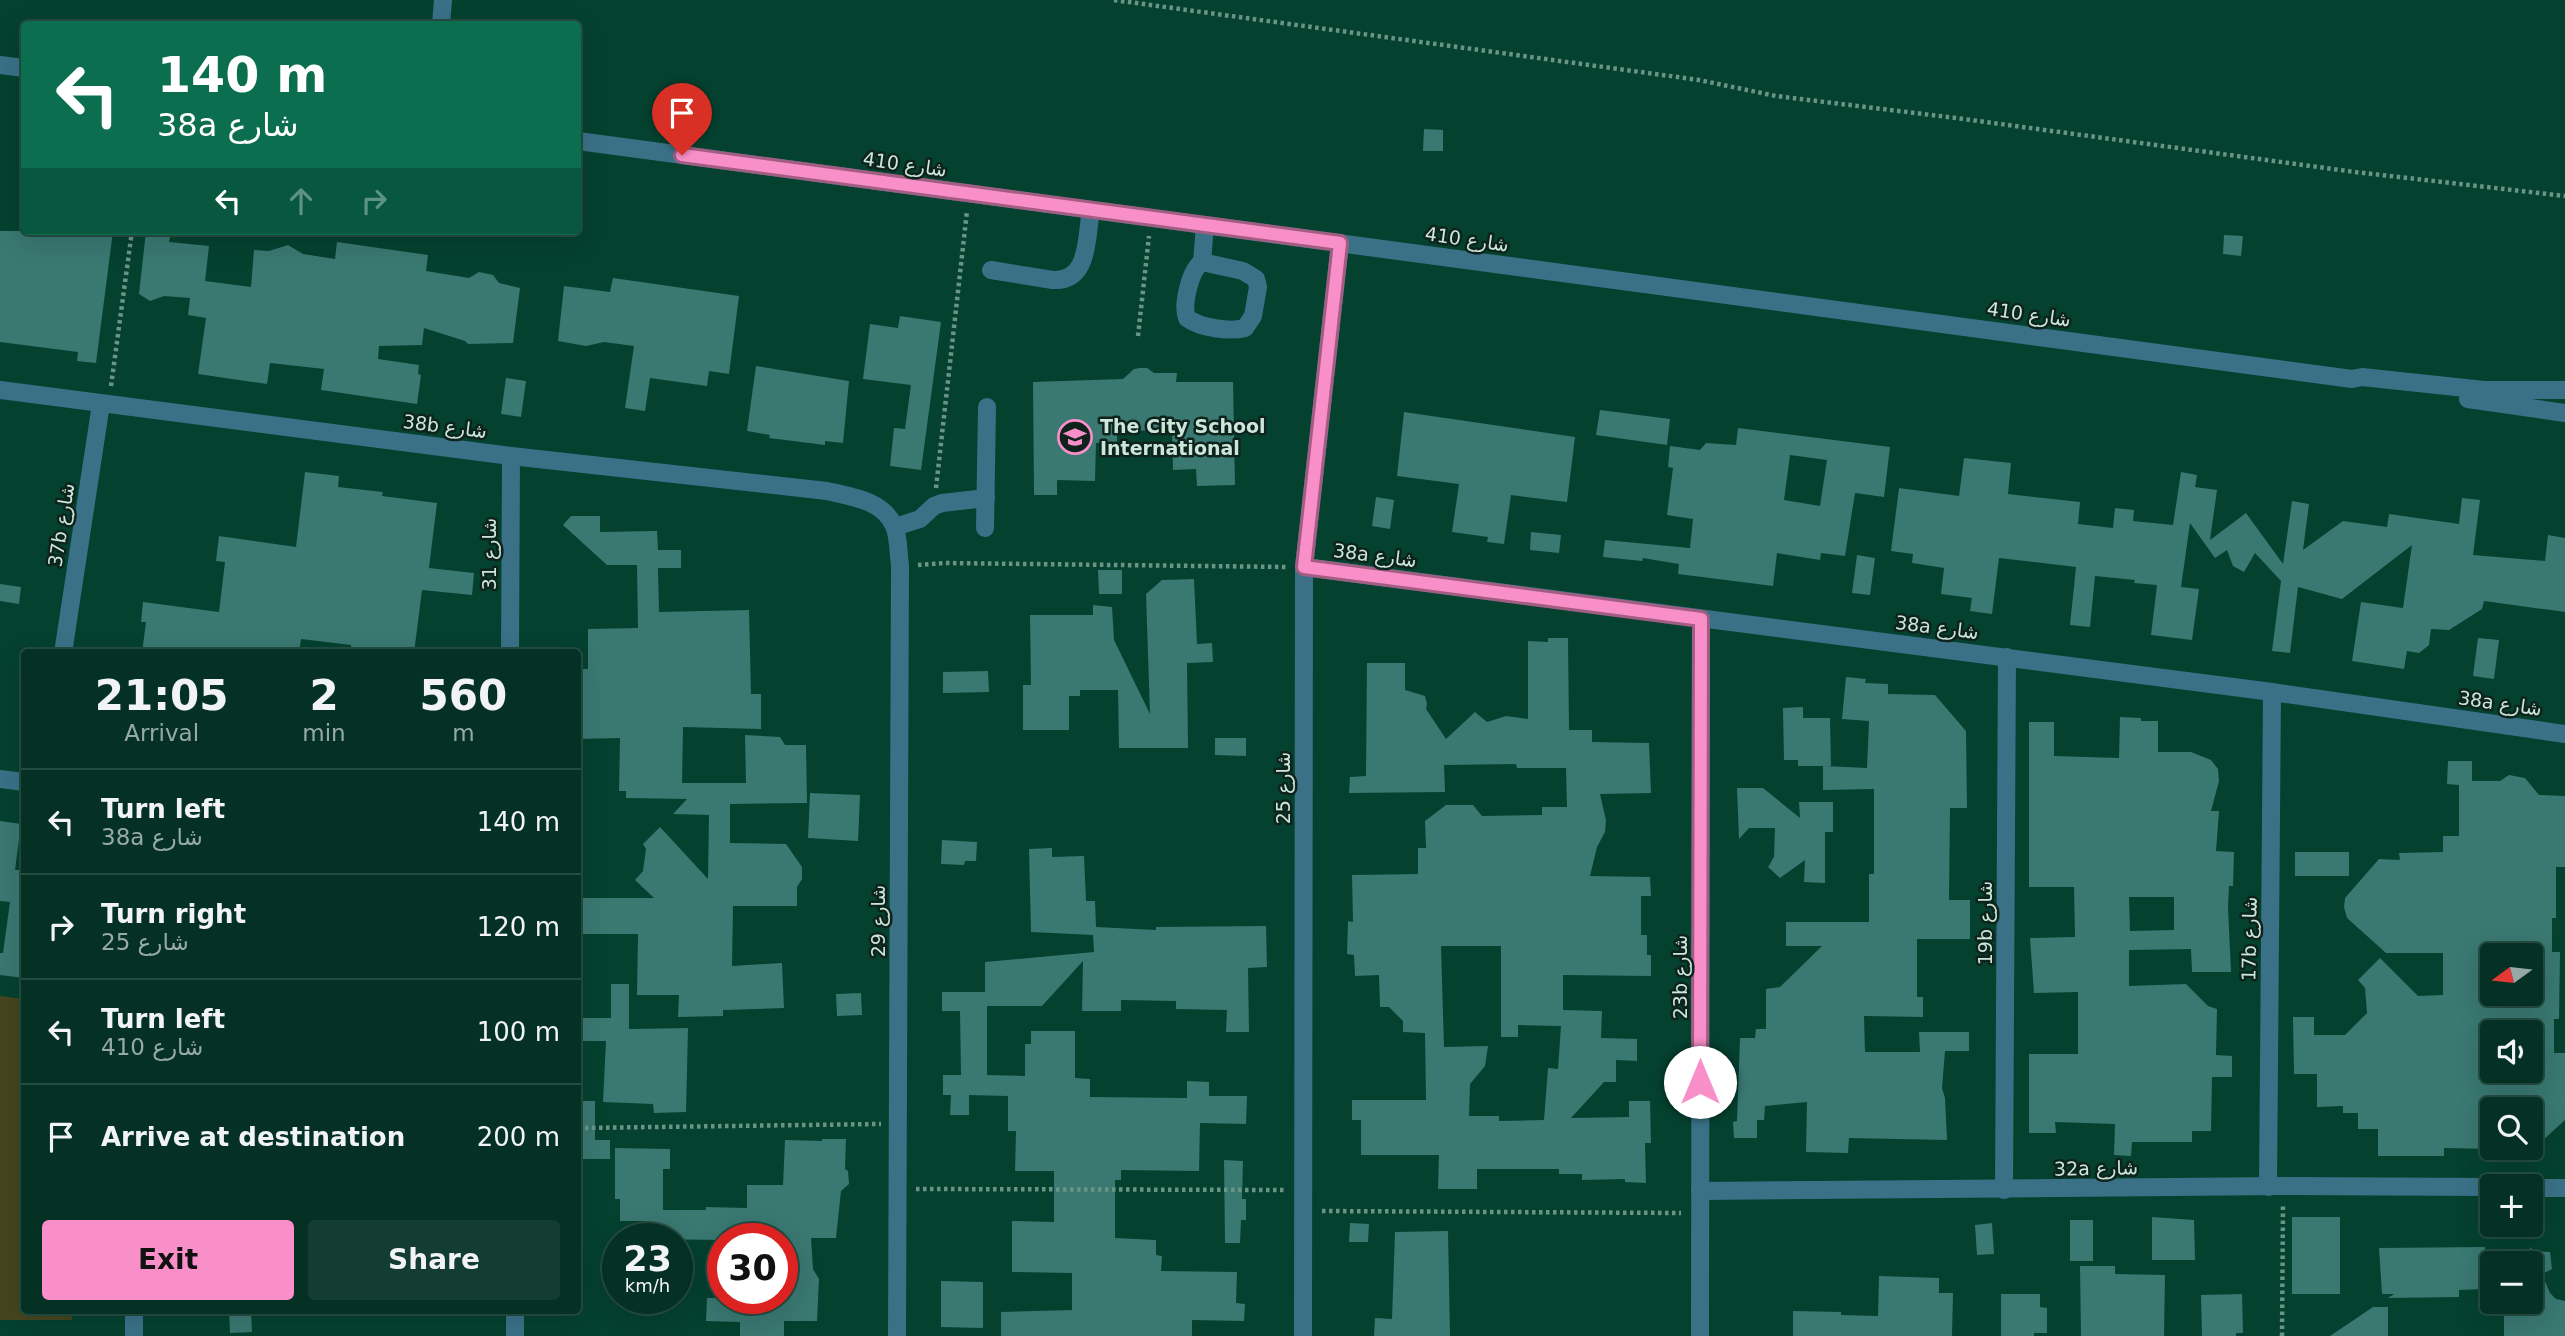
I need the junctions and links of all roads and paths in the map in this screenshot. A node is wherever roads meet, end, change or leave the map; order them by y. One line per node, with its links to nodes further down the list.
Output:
1 (443, 0): 3 (street)
2 (1114, 0): 8 (path)
3 (441, 21)
4 (0, 65): 5 (street)
5 (21, 68)
6 (581, 141): 7 (street, شارع 410)
7 (969, 194): 9 (street, شارع 410); 25 (path)
8 (2565, 196)
9 (1091, 209): 10 (street, شارع 410); 15 (street)
10 (1151, 217): 11 (street, شارع 410); 16 (path)
11 (1205, 225): 13 (street, شارع 410); 14 (street)
12 (131, 235): 20 (path)
13 (1340, 243): 17 (street, شارع 410); 30 (street, شارع 25)
14 (1202, 262): 14 (street)
15 (991, 271)
16 (1138, 336)
17 (2352, 379): 19 (street, شارع 410); 22 (street, شارع 410)
18 (0, 390): 20 (street, 38b شارع)
19 (2565, 390)
20 (104, 405): 23 (street, 38b شارع); 32 (street, 37b شارع)
21 (987, 407): 24 (street)
22 (2565, 413)
23 (510, 456): 26 (street, 38b شارع); 33 (street, شارع 31)
24 (986, 498): 25 (street); 28 (street)
25 (934, 506): 27 (street)
26 (883, 510): 27 (street, شارع 29)
27 (895, 527): 29 (street, شارع 29)
28 (985, 528)
29 (900, 565): 30 (path); 39 (street, شارع 29)
30 (1304, 567): 31 (street, 38a شارع); 47 (street, شارع 25)
31 (1701, 619): 34 (street, 38a شارع); 48 (street, 23b شارع)
32 (64, 649)
33 (510, 649)
34 (2007, 657): 35 (street, 38a شارع); 46 (street, 19b شارع)
35 (2272, 692): 36 (street, 38a شارع); 41 (street, 17b شارع)
36 (2565, 734)
37 (0, 779): 38 (street)
38 (21, 782)
39 (898, 1124): 40 (path); 45 (street, شارع 29)
40 (581, 1128)
41 (2275, 1186): 42 (street, 32a شارع); 46 (street, 32a شارع); 58 (path)
42 (2480, 1187)
43 (2543, 1188): 44 (street)
44 (2565, 1188)
45 (898, 1189): 47 (path); 55 (street, شارع 29)
46 (2004, 1189): 48 (street, 32a شارع)
47 (1304, 1190): 49 (street, شارع 25)
48 (1700, 1191): 50 (street, 23b شارع)
49 (1304, 1211): 50 (path); 56 (street, شارع 25)
50 (1700, 1213): 57 (street, 23b شارع)
51 (134, 1314): 53 (street)
52 (515, 1314): 54 (street)
53 (134, 1336)
54 (515, 1336)
55 (897, 1336)
56 (1303, 1336)
57 (1700, 1336)
58 (2282, 1336)

